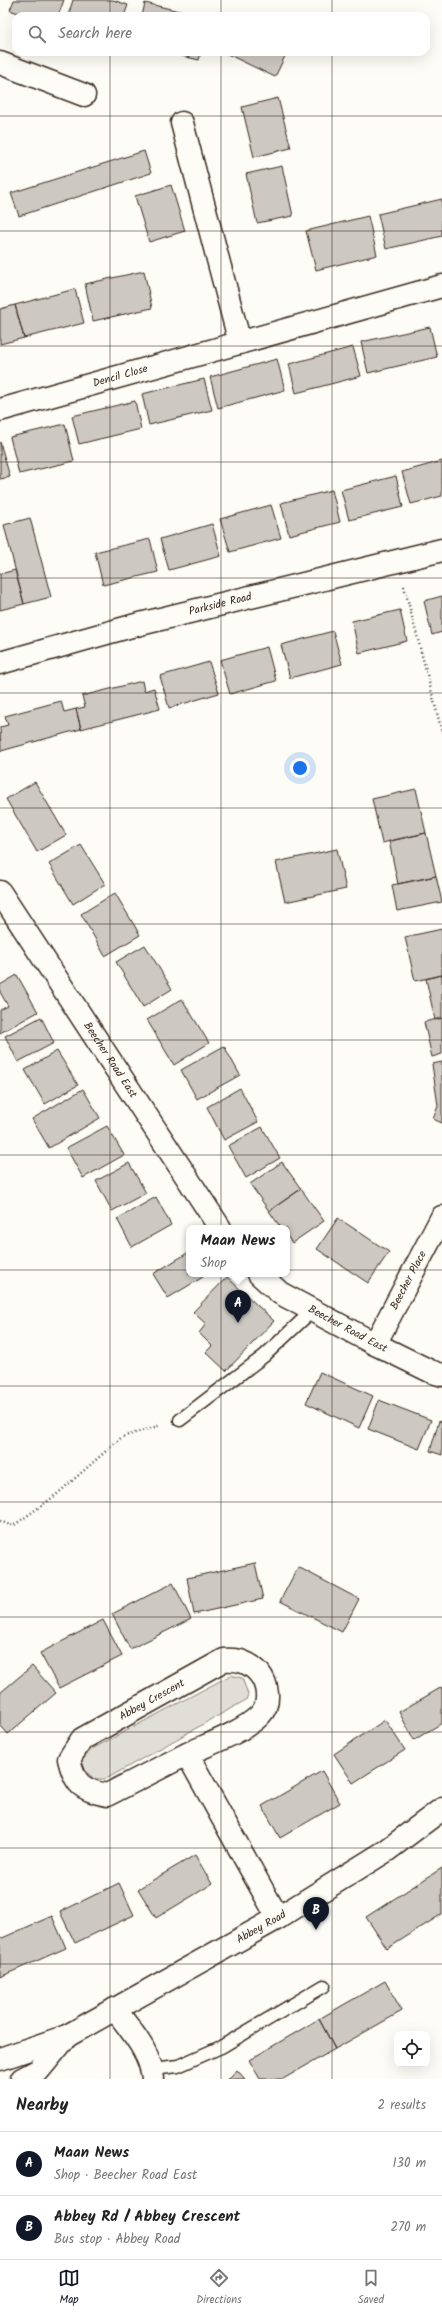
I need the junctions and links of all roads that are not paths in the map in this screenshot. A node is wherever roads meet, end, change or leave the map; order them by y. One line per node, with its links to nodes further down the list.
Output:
1 (0, 63): 2 (street)
2 (84, 95)
3 (182, 122): 5 (street)
4 (442, 286): 5 (street, Dencil Close)
5 (240, 343): 6 (street, Dencil Close)
6 (0, 410)
7 (442, 550): 8 (street, Parkside Road)
8 (0, 663)
9 (0, 892): 11 (street, Beecher Road East)
10 (442, 1217): 14 (street, Beecher Place)
11 (218, 1225)
12 (262, 1277): 13 (street, Beecher Road East)
13 (313, 1310): 14 (street, Beecher Road East); 16 (lane)
14 (375, 1344): 15 (street, Beecher Road East)
15 (442, 1375)
16 (180, 1420)
17 (187, 1754): 17 (street, Abbey Crescent); 19 (street)
18 (442, 1809): 19 (street, Abbey Road)
19 (278, 1918): 21 (street, Abbey Road)
20 (324, 1986): 24 (lane)
21 (115, 2009): 22 (street, Abbey Road); 24 (street)
22 (67, 2036): 23 (street); 25 (street, Abbey Road)
23 (0, 2059)
24 (153, 2074)
25 (22, 2079)

